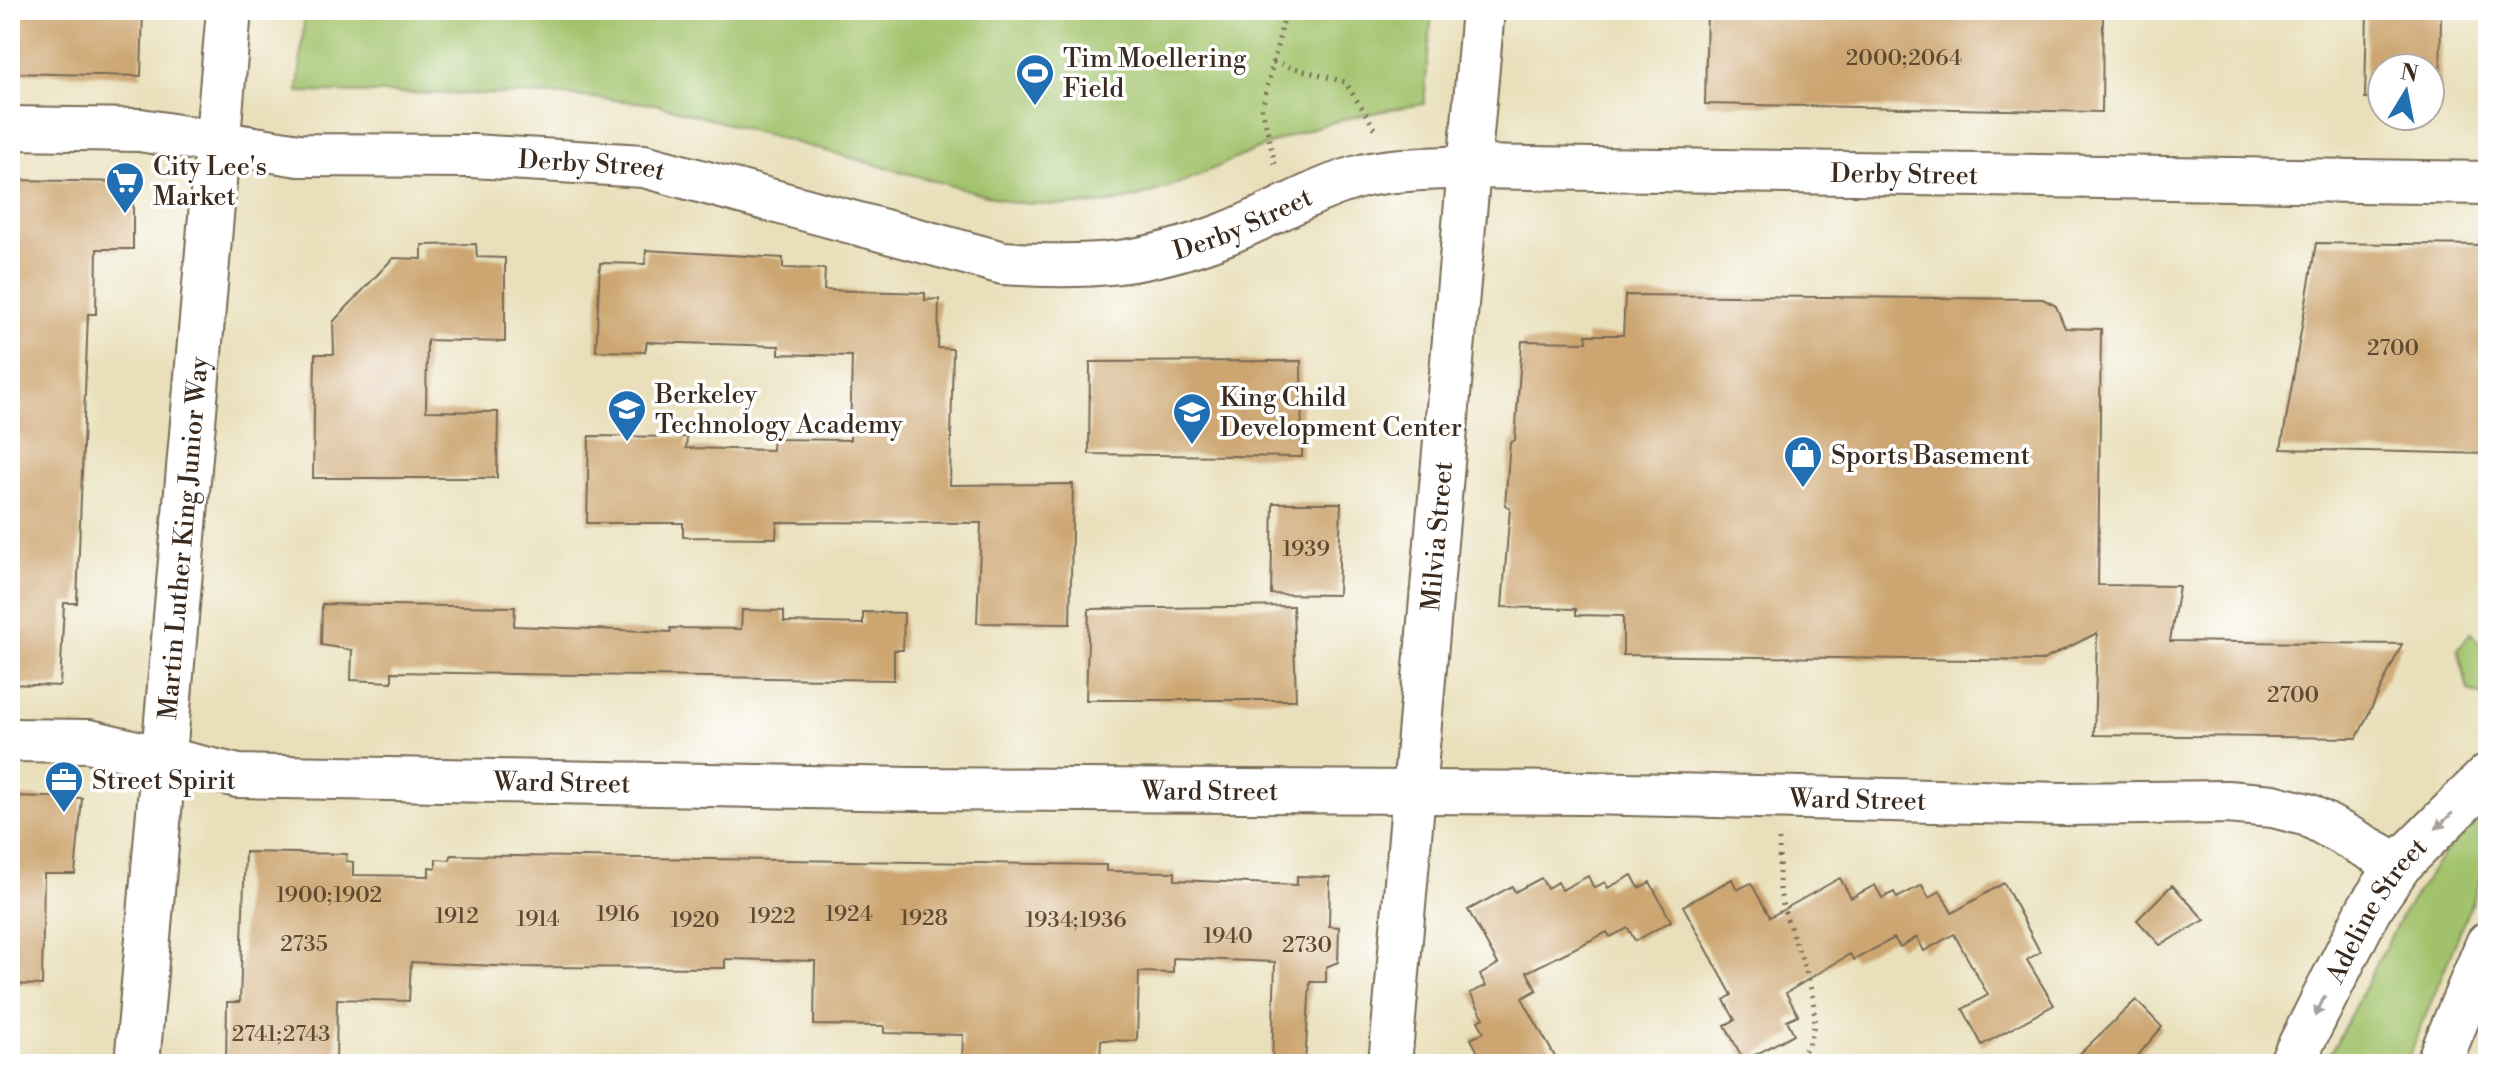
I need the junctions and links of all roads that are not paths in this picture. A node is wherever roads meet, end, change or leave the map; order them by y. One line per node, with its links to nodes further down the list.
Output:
1 (229, 10): 4 (street, Martin Luther King Junior Way)
2 (1483, 10): 5 (street, Milvia Street)
3 (10, 128): 4 (street, Derby Street)
4 (217, 142): 5 (street, Derby Street); 8 (street, Martin Luther King Junior Way)
5 (1469, 167): 6 (street, Derby Street); 10 (street, Milvia Street)
6 (2488, 183)
7 (10, 740): 8 (street, Ward Street)
8 (164, 759): 10 (street, Ward Street); 13 (street, Martin Luther King Junior Way)
9 (2488, 776): 11 (street, Adeline Street, one-way to 11)
10 (1412, 792): 11 (street, Ward Street); 14 (street, Milvia Street)
11 (2399, 865): 15 (street, Adeline Street, one-way to 15)
12 (2488, 944): 16 (street)
13 (137, 1064)
14 (1390, 1064)
15 (2291, 1064)
16 (2438, 1064)

